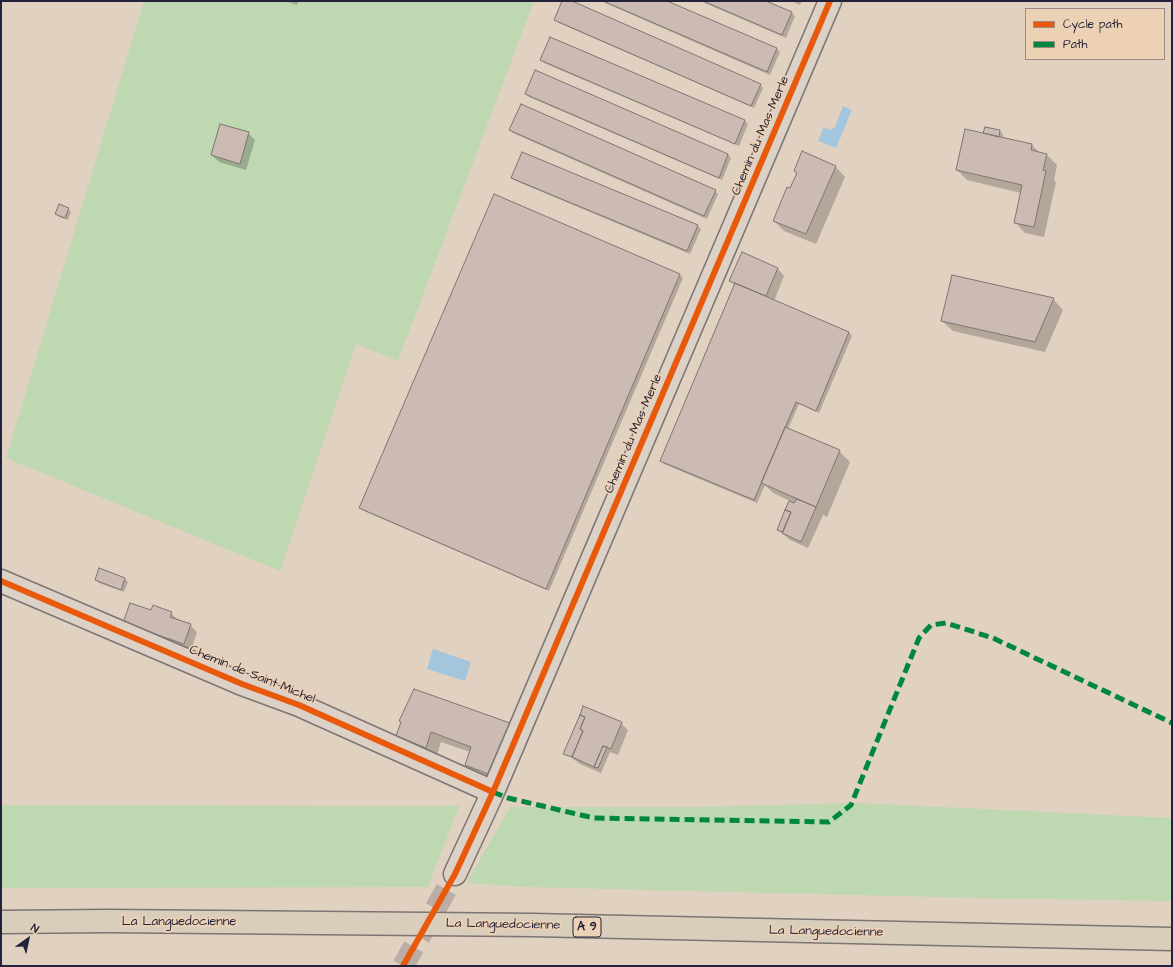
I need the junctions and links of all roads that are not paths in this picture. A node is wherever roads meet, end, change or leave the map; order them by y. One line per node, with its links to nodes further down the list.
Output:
1 (830, 1): 3 (street, Chemin du Mas Merle)
2 (1, 581): 3 (street, Chemin de Saint-Michel)
3 (493, 792): 4 (street, Chemin du Mas Merle)
4 (455, 874)
5 (1, 922): 6 (highway, La Languedocienne / A 9)
6 (1172, 939)

